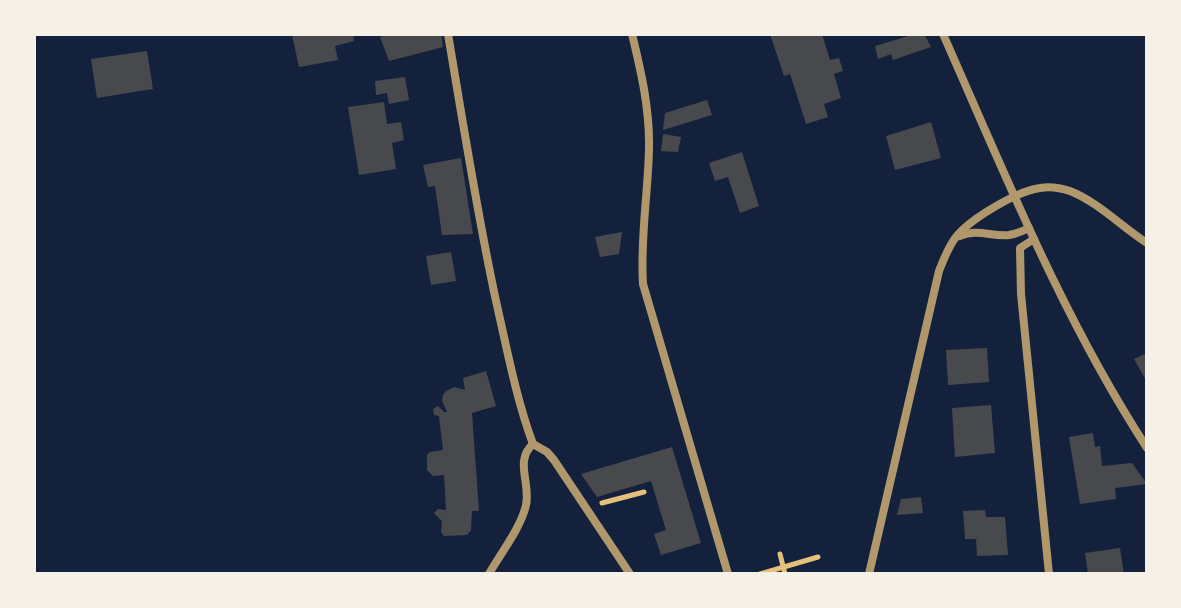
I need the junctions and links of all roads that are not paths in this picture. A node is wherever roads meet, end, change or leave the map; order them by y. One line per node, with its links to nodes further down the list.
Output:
1 (448, 34): 9 (street)
2 (632, 34): 13 (street)
3 (943, 34): 4 (street)
4 (1015, 197): 5 (street); 6 (street); 8 (street)
5 (1029, 228): 6 (street); 7 (street)
6 (956, 238): 14 (street)
7 (1034, 239): 10 (street); 15 (street)
8 (1147, 243)
9 (533, 444): 11 (street); 12 (street)
10 (1147, 448)
11 (489, 574)
12 (630, 574)
13 (728, 574)
14 (869, 574)
15 (1049, 574)

